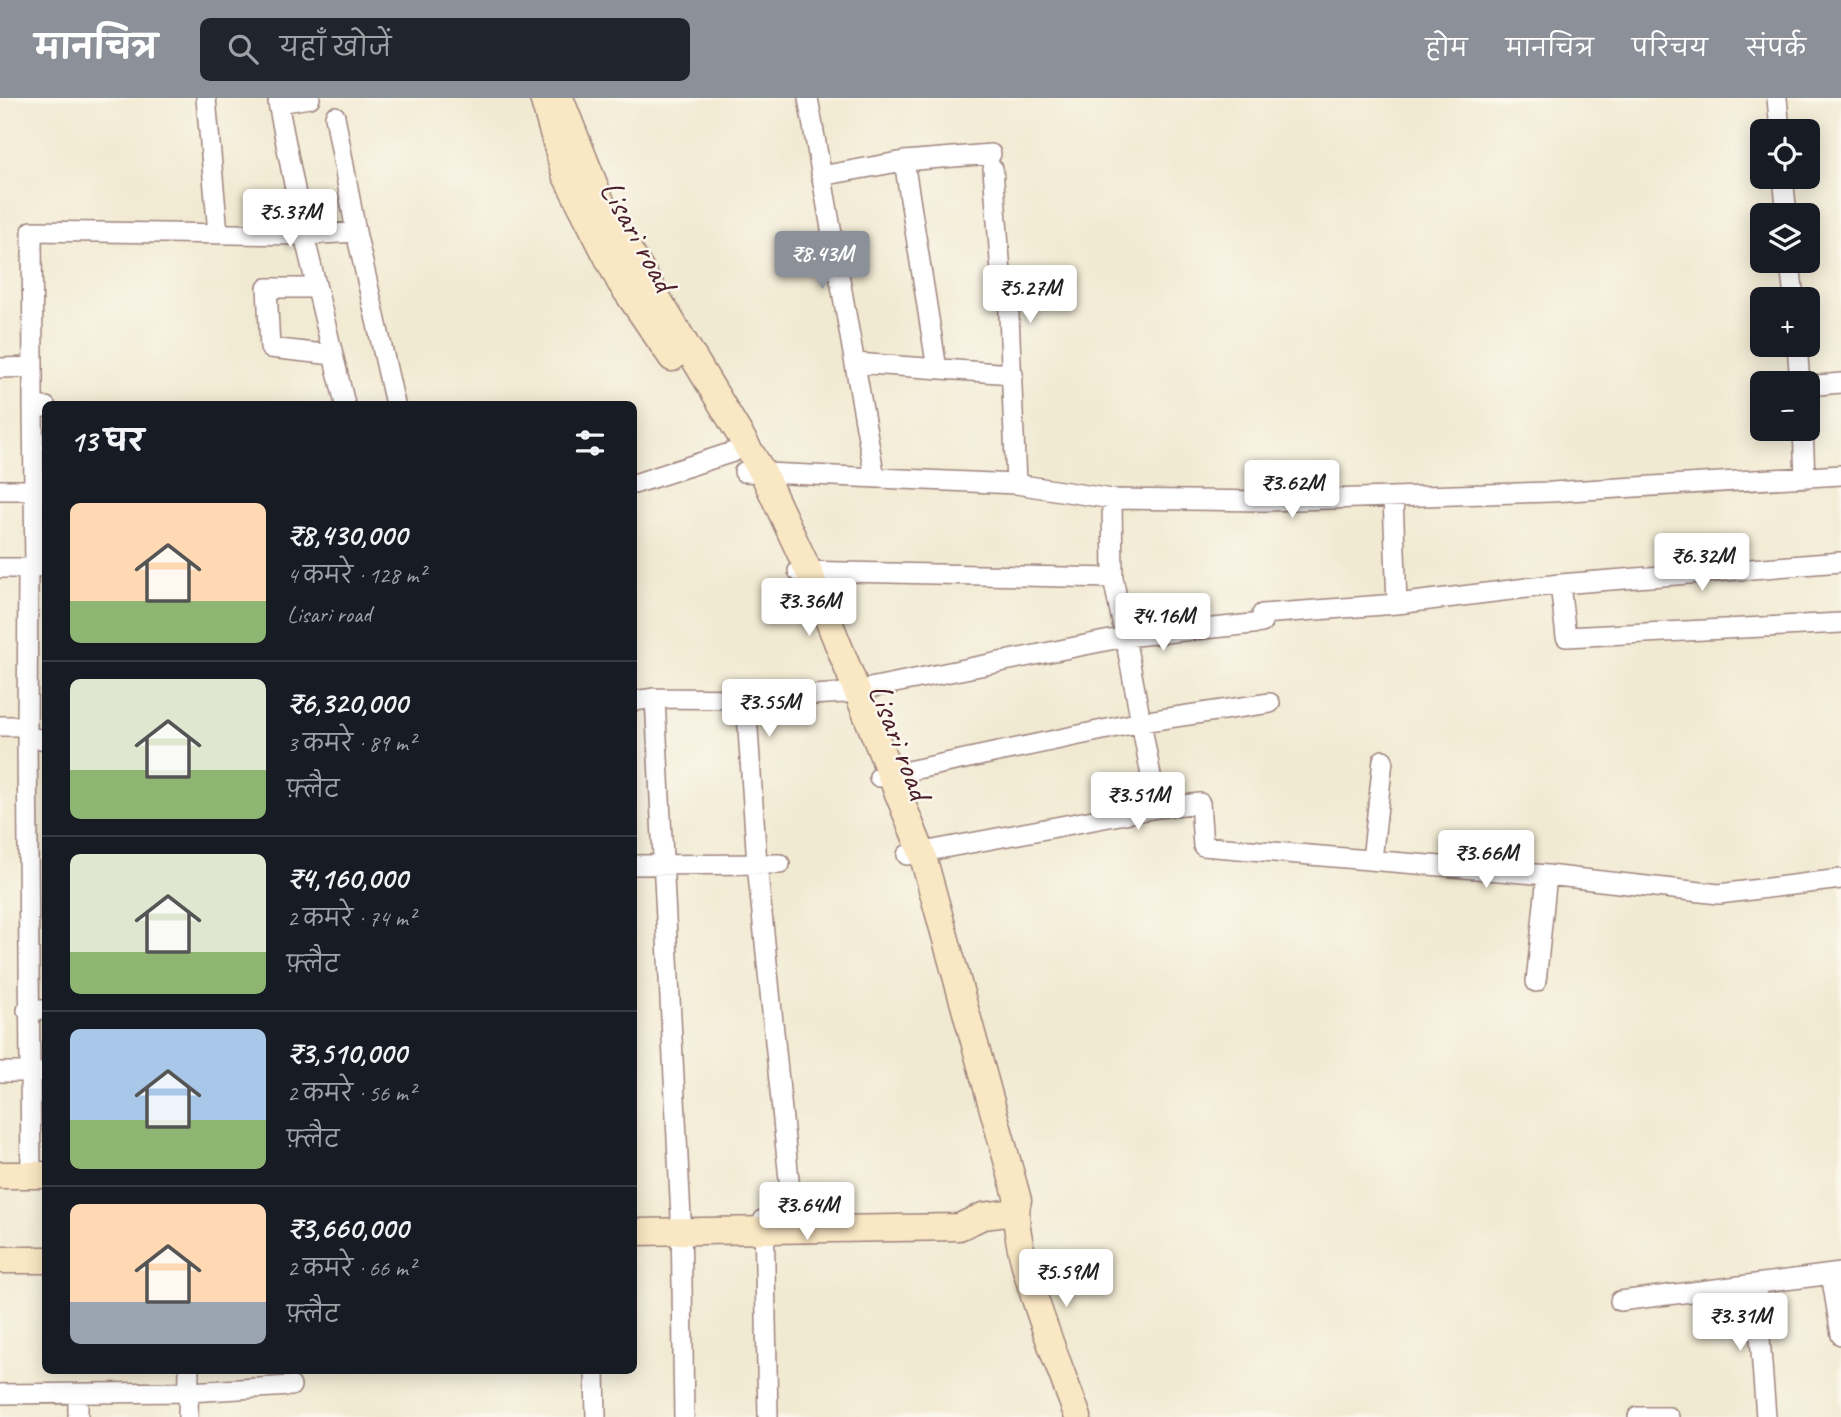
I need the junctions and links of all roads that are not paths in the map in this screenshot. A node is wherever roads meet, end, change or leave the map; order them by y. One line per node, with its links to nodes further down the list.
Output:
1 (206, 98): 12 (street)
2 (310, 98): 13 (street)
3 (543, 98): 27 (street, Lisari road)
4 (560, 98): 27 (street, Lisari road)
5 (808, 98): 10 (street)
6 (1777, 98): 8 (street)
7 (335, 116): 11 (street)
8 (1779, 119)
9 (904, 161): 10 (street); 19 (street); 20 (street)
10 (821, 176): 16 (street)
11 (356, 232): 13 (street); 24 (street)
12 (218, 233): 13 (street); 17 (street)
13 (304, 235): 14 (street)
14 (317, 288): 15 (street); 15 (street)
15 (333, 355): 23 (street)
16 (855, 363): 19 (street); 29 (street)
17 (33, 367): 18 (street); 25 (street)
18 (0, 368)
19 (937, 369): 20 (street)
20 (1013, 374): 32 (street)
21 (1841, 383): 22 (street)
22 (1820, 385)
23 (344, 401)
24 (394, 401)
25 (39, 407): 34 (street)
26 (1803, 441): 30 (street)
27 (747, 466): 29 (street); 31 (street); 40 (street, Lisari road)
28 (1841, 475): 30 (street)
29 (874, 478): 32 (street)
30 (1805, 478): 35 (street)
31 (637, 484)
32 (1016, 484): 36 (street)
33 (0, 490): 34 (street)
34 (34, 490): 38 (street)
35 (1393, 497): 36 (street); 43 (street)
36 (1112, 499): 41 (street)
37 (1841, 562): 42 (street)
38 (36, 567): 39 (street); 53 (street)
39 (0, 568)
40 (803, 571): 41 (street); 46 (street, Lisari road)
41 (1113, 578): 45 (street)
42 (1560, 584): 43 (street); 44 (street)
43 (1397, 604): 45 (street)
44 (1841, 623)
45 (1125, 637): 46 (street); 51 (street)
46 (850, 692): 48 (street); 55 (street, Lisari road)
47 (655, 698): 48 (street); 49 (street); 62 (street)
48 (747, 699): 59 (street)
49 (637, 701)
50 (1270, 703): 51 (street)
51 (1141, 722): 55 (street); 56 (street)
52 (0, 726): 53 (street)
53 (32, 734): 66 (street)
54 (1383, 760): 58 (street)
55 (885, 775): 57 (street, Lisari road)
56 (1157, 808): 57 (street); 58 (street)
57 (915, 854): 71 (street, Lisari road)
58 (1371, 860): 63 (street)
59 (757, 864): 60 (street); 62 (street); 73 (street)
60 (780, 864)
61 (637, 865): 62 (street)
62 (664, 865): 75 (street)
63 (1547, 875): 64 (street); 65 (street)
64 (1841, 879)
65 (1536, 982)
66 (36, 1010): 67 (street)
67 (37, 1071): 68 (street); 70 (street)
68 (0, 1072)
69 (0, 1175): 70 (street)
70 (38, 1175)
71 (1014, 1212): 74 (street); 95 (street, Lisari road)
72 (637, 1218): 75 (street)
73 (793, 1219): 74 (street); 76 (street)
74 (894, 1222): 76 (street)
75 (681, 1225): 76 (street); 77 (street); 93 (street)
76 (764, 1226): 94 (street)
77 (637, 1232)
78 (0, 1260): 79 (street)
79 (42, 1260)
80 (1836, 1273): 81 (street); 83 (street)
81 (1756, 1285): 82 (street); 98 (street)
82 (1620, 1301)
83 (1841, 1335)
84 (189, 1374): 87 (street)
85 (595, 1374): 92 (street)
86 (291, 1386): 87 (street)
87 (189, 1392): 88 (street); 91 (street)
88 (78, 1393): 89 (street); 90 (street)
89 (0, 1394)
90 (78, 1417)
91 (188, 1417)
92 (596, 1417)
93 (684, 1417)
94 (768, 1417)
95 (1078, 1417)
96 (1638, 1417): 97 (street)
97 (1669, 1417)
98 (1766, 1417)

